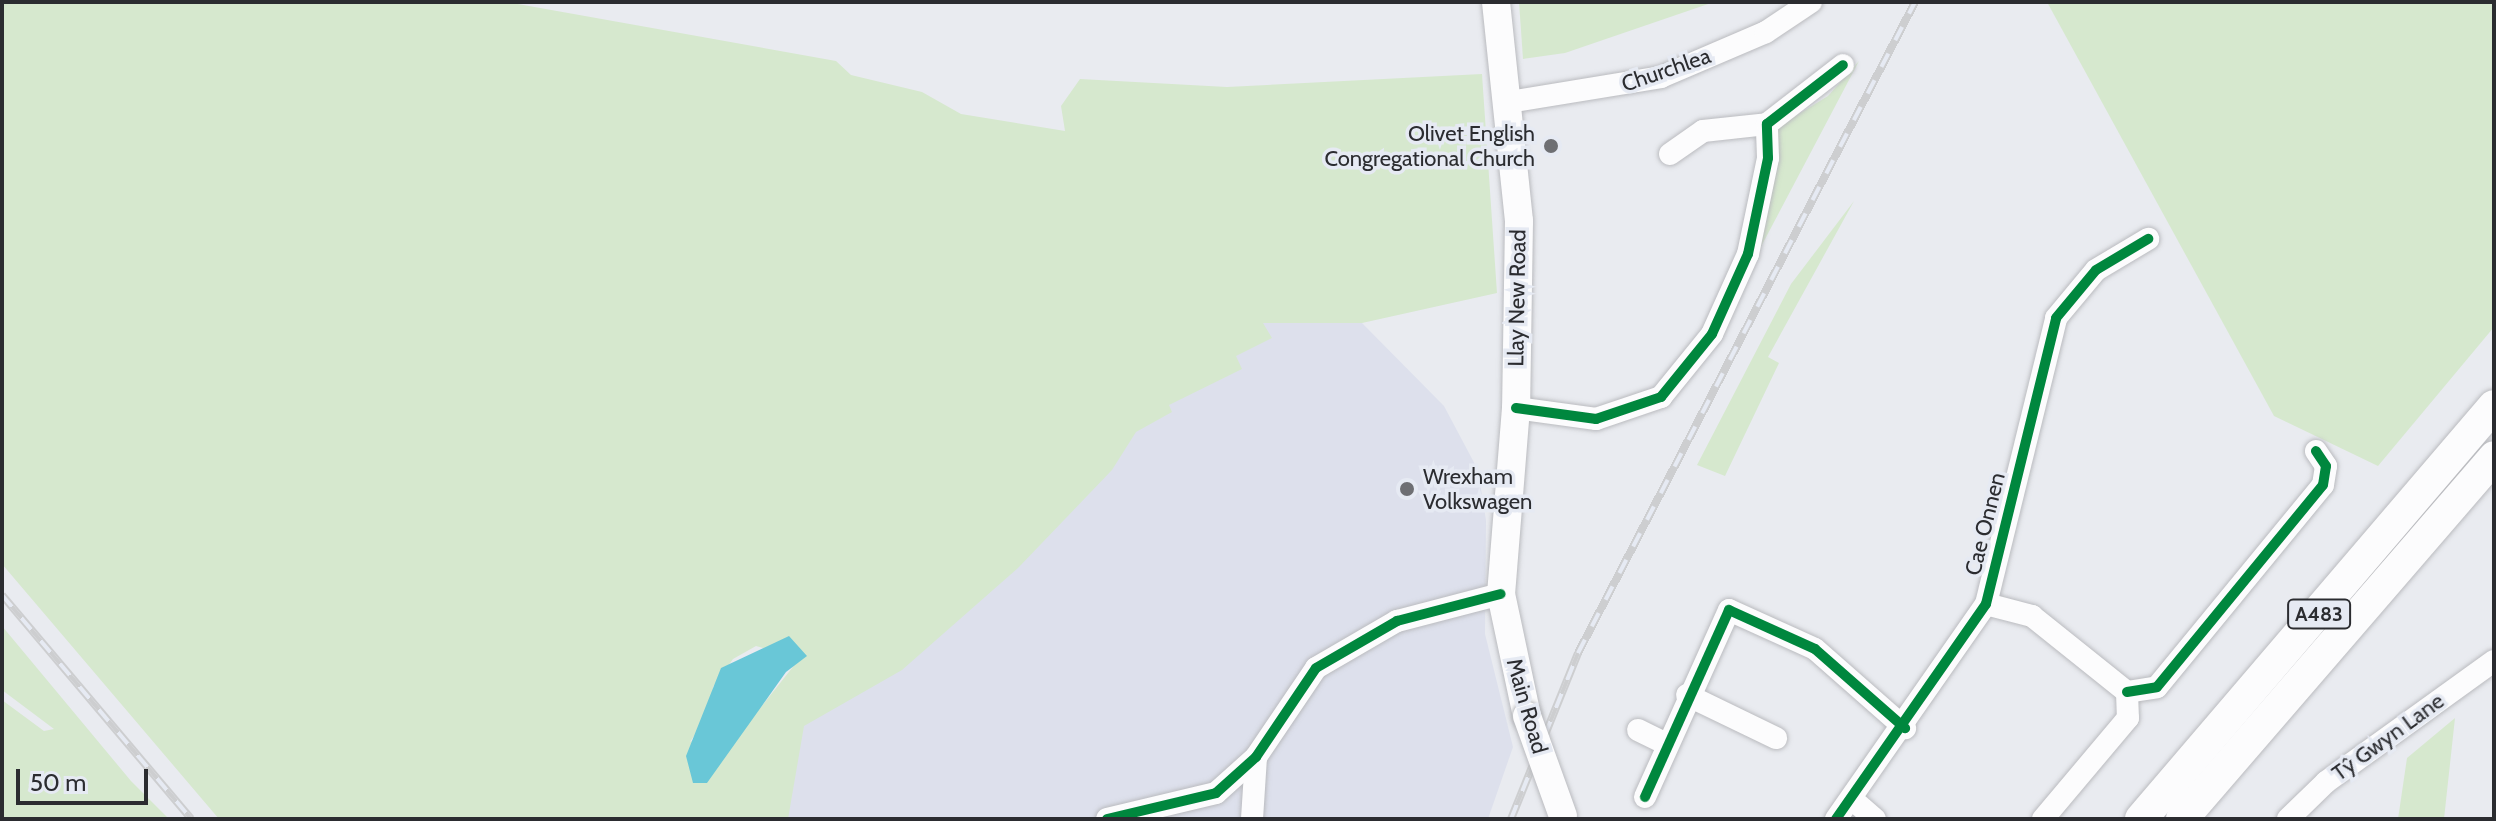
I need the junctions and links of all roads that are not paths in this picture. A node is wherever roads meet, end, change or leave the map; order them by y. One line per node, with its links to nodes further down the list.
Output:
1 (1496, 2): 4 (main road, Llay New Road)
2 (1811, 2): 4 (street, Churchlea)
3 (1843, 65): 5 (street)
4 (1509, 102): 9 (main road, Llay New Road)
5 (1767, 124): 6 (street); 9 (street)
6 (1670, 154)
7 (2148, 239): 13 (street, Cae Onnen)
8 (2494, 406): 30 (highway, A483)
9 (1516, 408): 12 (main road, Llay New Road)
10 (2316, 451): 15 (street)
11 (2494, 457): 31 (highway, A483)
12 (1501, 594): 21 (street); 24 (main road, Main Road, bridge)
13 (1986, 604): 15 (street); 17 (street, Cae Onnen)
14 (2494, 661): 32 (street, Tŷ Gwyn Lane)
15 (2127, 692): 29 (street)
16 (1687, 695): 17 (street); 19 (street); 20 (street)
17 (1905, 728): 23 (street, Cae Onnen)
18 (1638, 730): 20 (street)
19 (1776, 738)
20 (1667, 744): 22 (street)
21 (1256, 757): 25 (street); 26 (street)
22 (1645, 797)
23 (1853, 800): 27 (street, Cae Onnen); 28 (street)
24 (1564, 818)
25 (1107, 819)
26 (1252, 819)
27 (1836, 819)
28 (1875, 819)
29 (2043, 819)
30 (2141, 819)
31 (2182, 819)
32 (2288, 819)

